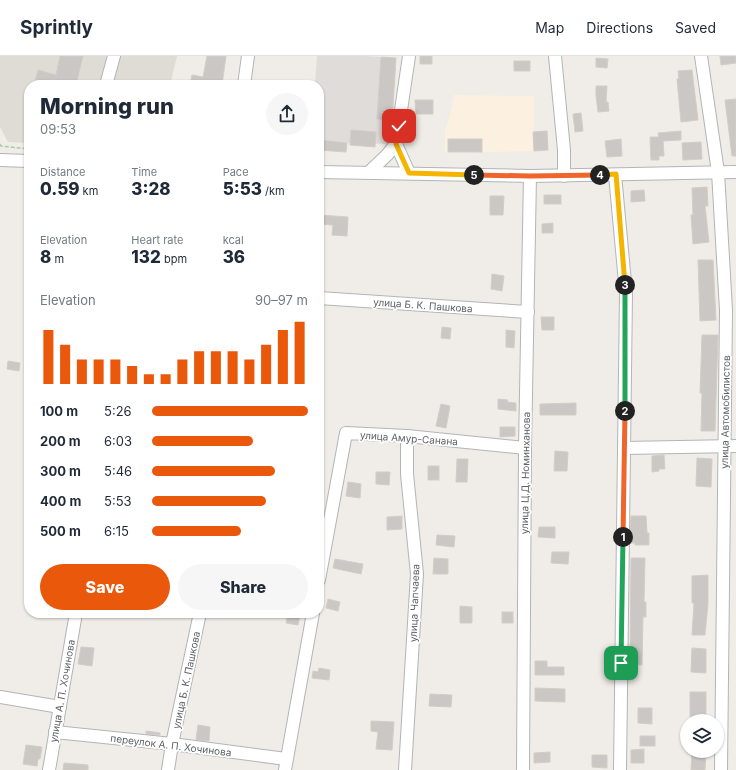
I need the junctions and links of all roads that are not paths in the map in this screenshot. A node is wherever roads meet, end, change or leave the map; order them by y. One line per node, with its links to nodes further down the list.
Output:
1 (114, 56): 6 (street)
2 (248, 56): 7 (street)
3 (409, 56): 8 (street)
4 (555, 56): 18 (street)
5 (701, 56): 13 (street, улица Автомобилистов)
6 (107, 80)
7 (245, 80)
8 (396, 144): 12 (street); 15 (street)
9 (0, 160): 10 (street)
10 (24, 161)
11 (324, 172): 12 (street)
12 (369, 172): 15 (street)
13 (718, 172): 14 (street); 16 (street); 22 (street, улица Автомобилистов)
14 (736, 172)
15 (409, 173): 17 (street)
16 (616, 174): 18 (street); 24 (street)
17 (530, 176): 18 (street); 20 (street, улица Ц.Д. Номинханова)
18 (564, 176)
19 (324, 298): 20 (street, улица Б. К. Пашкова)
20 (528, 312): 23 (street, улица Ц.Д. Номинханова)
21 (407, 436): 23 (street, улица Амур-Санана); 25 (street, улица Амур-Санана); 36 (street, улица Чапчаева)
22 (730, 446): 24 (street); 39 (street, улица Автомобилистов)
23 (525, 448): 37 (street, улица Ц.Д. Номинханова)
24 (624, 448): 38 (street)
25 (324, 553)
26 (75, 618): 30 (street, улица А. П. Хочинова)
27 (199, 618): 32 (street, улица Б. К. Пашкова)
28 (312, 618): 33 (street)
29 (0, 697): 30 (street)
30 (60, 707): 31 (street, улица А. П. Хочинова)
31 (55, 732): 32 (street, переулок А. П. Хочинова); 34 (street, улица А. П. Хочинова)
32 (172, 744): 33 (street, переулок А. П. Хочинова); 35 (street, улица Б. К. Пашкова)
33 (285, 764)
34 (49, 770)
35 (168, 770)
36 (405, 770)
37 (523, 770)
38 (620, 770)
39 (721, 770)

